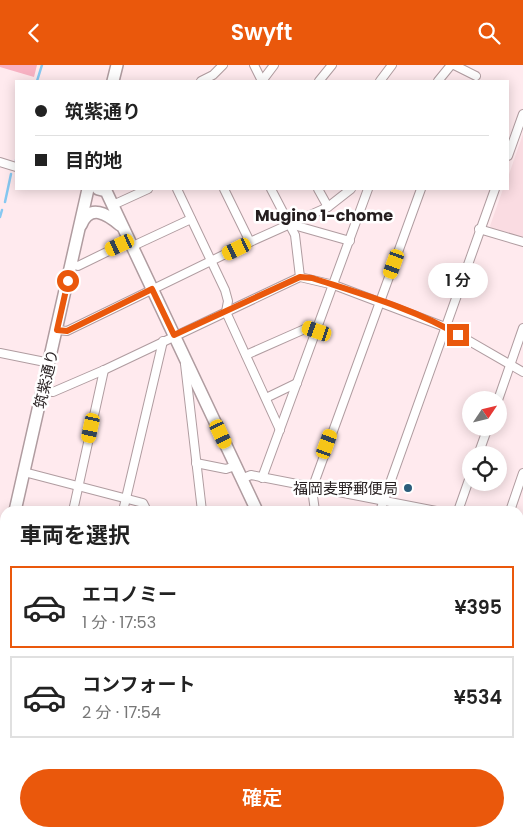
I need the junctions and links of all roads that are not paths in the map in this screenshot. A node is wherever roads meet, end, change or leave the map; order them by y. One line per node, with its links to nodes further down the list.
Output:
1 (117, 65): 10 (street)
2 (223, 65): 9 (street)
3 (254, 65): 11 (street)
4 (274, 65): 12 (street)
5 (332, 65): 13 (street)
6 (392, 65): 14 (street)
7 (453, 65): 8 (street); 15 (street)
8 (476, 76)
9 (215, 78)
10 (113, 80)
11 (262, 80)
12 (263, 80)
13 (321, 80)
14 (381, 80)
15 (439, 80)
16 (523, 114): 17 (street)
17 (509, 153)
18 (0, 162): 19 (street)
19 (15, 167)
20 (88, 190): 35 (street, 筑紫通り)
21 (103, 190): 31 (street)
22 (146, 190): 31 (street)
23 (177, 190): 33 (street)
24 (224, 190): 39 (street)
25 (272, 190): 34 (street)
26 (319, 190): 32 (street)
27 (349, 190): 32 (street)
28 (368, 190): 38 (street)
29 (421, 190): 48 (street)
30 (495, 190): 36 (street)
31 (113, 205): 37 (street)
32 (328, 207): 34 (street)
33 (191, 219): 42 (street); 43 (street)
34 (290, 224): 38 (street); 39 (street); 45 (street)
35 (80, 228): 37 (street); 44 (street, 筑紫通り)
36 (479, 229): 40 (street); 50 (street)
37 (125, 230): 42 (street)
38 (350, 241): 46 (street)
39 (250, 242): 43 (street)
40 (523, 242)
41 (120, 245): 44 (street)
42 (133, 247): 47 (street)
43 (211, 261): 47 (street); 49 (street)
44 (71, 264): 52 (street, 筑紫通り)
45 (300, 277): 46 (street); 49 (street)
46 (334, 285): 48 (street); 53 (street)
47 (152, 289): 52 (street); 54 (street)
48 (380, 301): 50 (street); 75 (street)
49 (226, 312): 54 (street); 57 (street)
50 (445, 327): 60 (street); 78 (street)
51 (523, 328): 60 (street)
52 (57, 330): 59 (street, 筑紫通り)
53 (317, 331): 57 (street); 63 (street)
54 (174, 335): 55 (street); 58 (street)
55 (163, 341): 61 (street); 77 (street)
56 (0, 353): 59 (street)
57 (246, 355): 66 (street)
58 (184, 356): 68 (street); 69 (street)
59 (50, 363): 64 (street, 筑紫通り)
60 (510, 365): 62 (street); 65 (street)
61 (104, 370): 64 (street); 74 (street)
62 (523, 372)
63 (297, 383): 66 (street); 67 (street)
64 (43, 391): 70 (street, 筑紫通り)
65 (501, 391)
66 (266, 398): 67 (street)
67 (280, 430): 72 (street)
68 (196, 463): 69 (street); 83 (street)
69 (235, 466): 73 (street)
70 (24, 472): 74 (street); 79 (street, 筑紫通り)
71 (523, 473): 89 (street)
72 (262, 478): 73 (street); 75 (street)
73 (241, 479): 84 (street)
74 (79, 486): 77 (street); 80 (street)
75 (312, 489): 78 (street); 85 (street)
76 (465, 491): 88 (street)
77 (126, 498): 81 (street); 82 (street)
78 (384, 502): 86 (street); 87 (street)
79 (16, 506)
80 (75, 506)
81 (124, 506)
82 (144, 506)
83 (201, 506)
84 (254, 506)
85 (314, 506)
86 (382, 506)
87 (407, 506)
88 (460, 506)
89 (512, 506)

